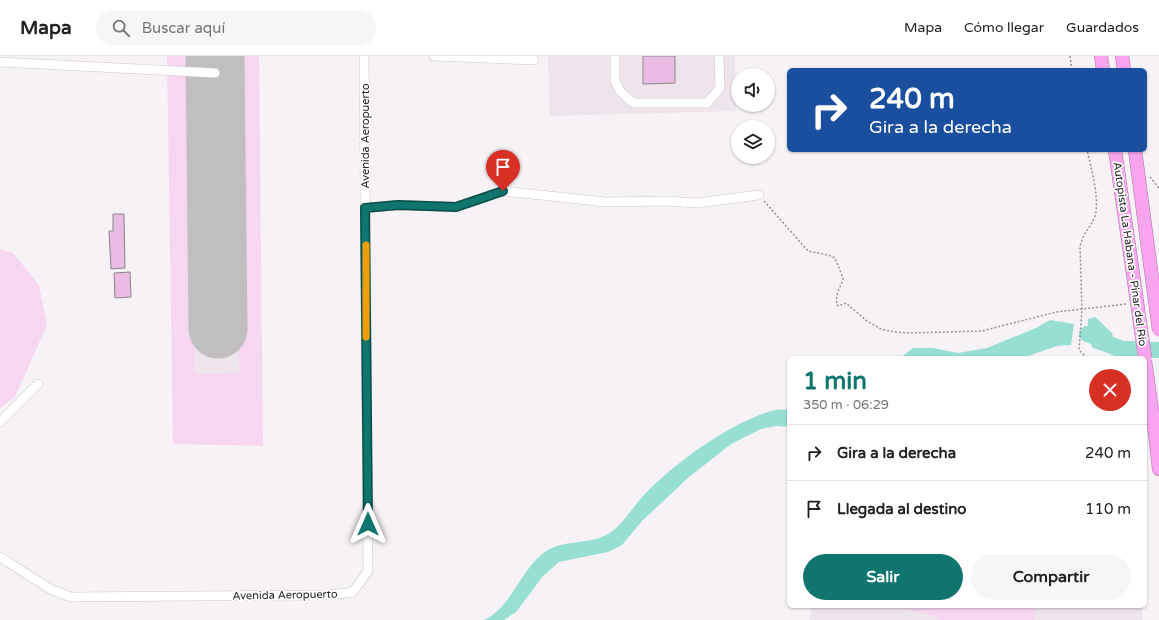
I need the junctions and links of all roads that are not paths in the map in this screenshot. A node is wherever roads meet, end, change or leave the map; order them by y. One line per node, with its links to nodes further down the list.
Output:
1 (364, 56): 16 (street, Avenida Aeropuerto)
2 (434, 56): 3 (street)
3 (443, 56): 8 (street)
4 (615, 56): 5 (street)
5 (720, 56)
6 (1101, 56): 10 (highway)
7 (1122, 56): 11 (highway)
8 (534, 60)
9 (0, 62): 12 (street)
10 (1103, 68)
11 (1124, 68)
12 (215, 73)
13 (1115, 152): 18 (highway, Autopista La Habana - Pinar del Río, bridge)
14 (1135, 152): 17 (highway, Autopista La Habana - Pinar del Río, bridge)
15 (759, 195): 16 (street)
16 (365, 208): 23 (street, Avenida Aeropuerto)
17 (1159, 330)
18 (1145, 356)
19 (1147, 373): 22 (highway, Autopista La Habana - Pinar del Río, bridge)
20 (38, 384): 21 (street)
21 (0, 422)
22 (1159, 469)
23 (0, 558)

